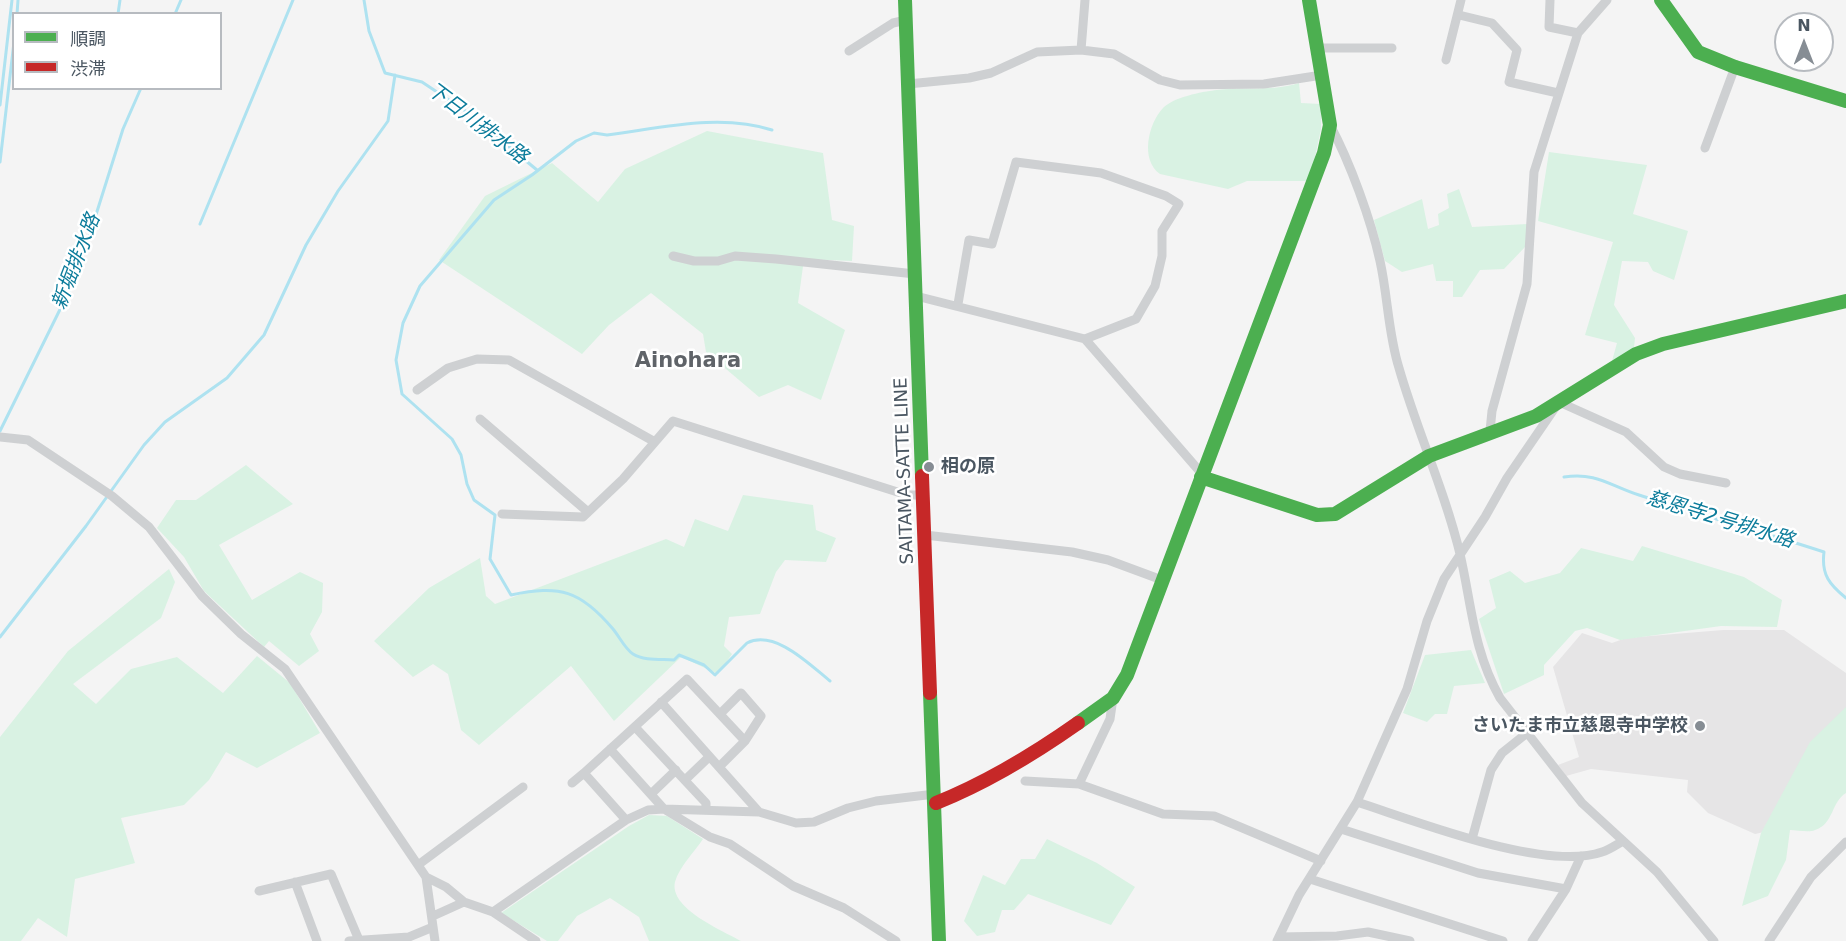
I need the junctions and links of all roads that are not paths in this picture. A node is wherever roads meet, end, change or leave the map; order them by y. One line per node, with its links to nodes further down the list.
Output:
1 (905, 0): 9 (street, SAITAMA-SATTE LINE)
2 (1084, 0): 13 (street)
3 (1310, 0): 11 (street)
4 (1461, 0): 8 (street)
5 (1550, 0): 10 (street)
6 (1606, 0): 10 (street)
7 (1661, 0): 16 (street)
8 (1459, 15): 15 (street); 19 (street)
9 (906, 20): 14 (street); 18 (street, SAITAMA-SATTE LINE)
10 (1578, 33): 19 (street)
11 (1318, 48): 12 (street); 17 (street)
12 (1392, 48)
13 (1081, 50): 17 (street); 18 (street)
14 (849, 51)
15 (1446, 60)
16 (1735, 67): 20 (street); 22 (street)
17 (1322, 75): 21 (street)
18 (908, 84): 24 (street, SAITAMA-SATTE LINE)
19 (1558, 93): 32 (street)
20 (1846, 101)
21 (1330, 125): 35 (street); 36 (street)
22 (1705, 148)
23 (673, 256): 24 (street)
24 (915, 274): 25 (street, SAITAMA-SATTE LINE)
25 (916, 296): 27 (street); 38 (street, SAITAMA-SATTE LINE)
26 (1846, 301): 30 (street)
27 (958, 304): 28 (street); 28 (street)
28 (1085, 339): 36 (street)
29 (417, 390): 34 (street)
30 (1559, 402): 32 (street); 37 (street); 42 (street)
31 (480, 419): 39 (street)
32 (1490, 431): 35 (street)
33 (4, 437): 73 (street)
34 (655, 442): 38 (street); 39 (street)
35 (1429, 456): 36 (street); 42 (street)
36 (1201, 475): 43 (street)
37 (1726, 483)
38 (924, 495): 41 (street, SAITAMA-SATTE LINE)
39 (588, 512): 40 (street)
40 (502, 514)
41 (925, 535): 43 (street); 61 (street, SAITAMA-SATTE LINE)
42 (1460, 554): 48 (street); 62 (street)
43 (1162, 580): 44 (street)
44 (1113, 698): 58 (street); 61 (street)
45 (661, 702): 46 (street); 47 (street); 51 (street)
46 (720, 714): 49 (street); 49 (street)
47 (635, 727): 50 (street); 53 (street)
48 (1527, 733): 68 (street); 69 (street)
49 (745, 741): 52 (street)
50 (610, 749): 54 (street); 60 (street)
51 (709, 757): 52 (street); 55 (street)
52 (719, 767): 65 (street)
53 (676, 770): 55 (street); 60 (street)
54 (585, 773): 57 (street); 66 (street)
55 (684, 780): 64 (street)
56 (1025, 781): 58 (street)
57 (572, 783)
58 (1079, 784): 72 (street)
59 (523, 788): 73 (street)
60 (651, 794): 63 (street)
61 (935, 799): 65 (street); 90 (street, SAITAMA-SATTE LINE)
62 (1357, 802): 67 (street); 68 (street)
63 (664, 809): 64 (street); 66 (street); 89 (street)
64 (706, 809): 65 (street)
65 (759, 812)
66 (626, 820): 80 (street)
67 (1341, 828): 72 (street); 77 (street)
68 (1472, 838): 71 (street)
69 (1623, 841): 71 (street); 94 (street)
70 (1846, 842): 95 (street)
71 (1581, 856): 77 (street)
72 (1321, 861): 75 (street)
73 (418, 865): 74 (street)
74 (426, 877): 79 (street); 81 (street)
75 (1310, 879): 83 (street); 92 (street)
76 (296, 882): 78 (street); 84 (street); 85 (street)
77 (1566, 889): 93 (street)
78 (259, 891)
79 (464, 902): 80 (street); 81 (street)
80 (492, 912): 88 (street)
81 (433, 916): 82 (street)
82 (433, 927): 84 (street); 87 (street)
83 (1278, 939): 91 (street)
84 (359, 940): 86 (street)
85 (317, 941)
86 (349, 941)
87 (435, 941)
88 (536, 941)
89 (896, 941)
90 (939, 941)
91 (1410, 941)
92 (1503, 941)
93 (1532, 941)
94 (1714, 941)
95 (1769, 941)

